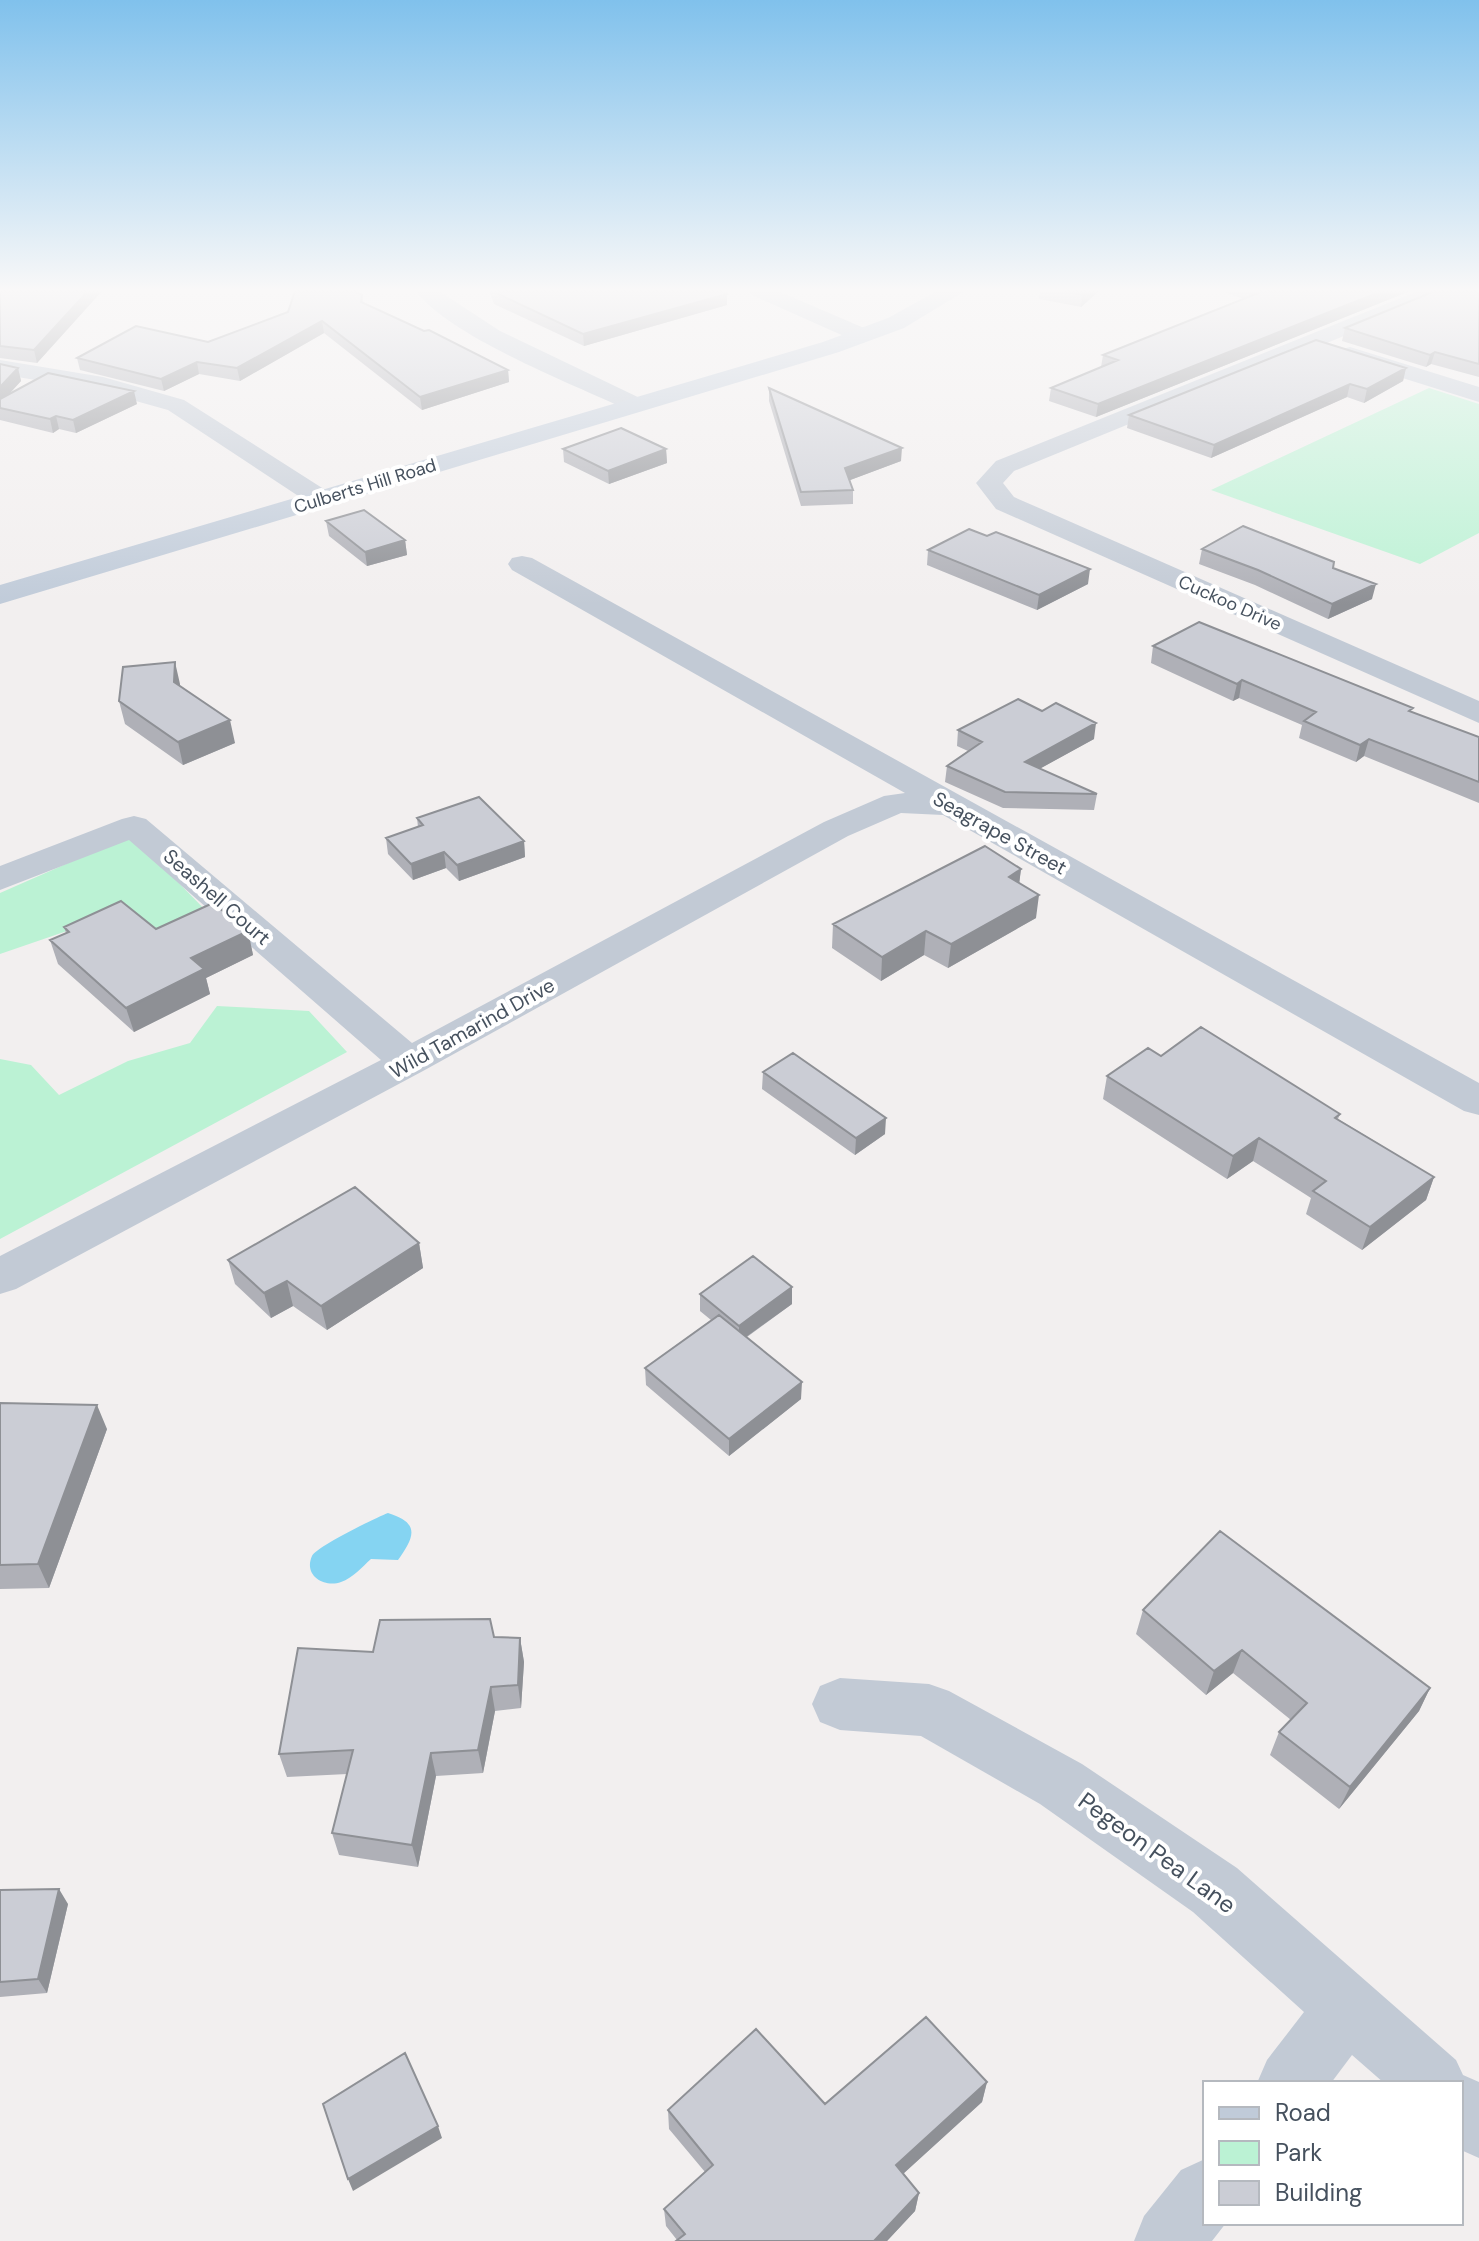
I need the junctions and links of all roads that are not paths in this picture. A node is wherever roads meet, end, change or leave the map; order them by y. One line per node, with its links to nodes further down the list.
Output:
1 (143, 396): 6 (street)
2 (617, 396): 5 (street)
3 (667, 396): 5 (street, Culberts Hill Road)
4 (1177, 396): 9 (street, Cuckoo Drive)
5 (636, 405): 6 (street, Culberts Hill Road)
6 (321, 499): 8 (street, Culberts Hill Road)
7 (522, 564): 10 (street, Seagrape Street)
8 (0, 595)
9 (1474, 705)
10 (950, 805): 12 (street, Wild Tamarind Drive); 13 (street, Seagrape Street)
11 (0, 879): 12 (street, Seashell Court)
12 (409, 1062): 14 (street, Wild Tamarind Drive)
13 (1479, 1101)
14 (0, 1277)
15 (840, 1704): 16 (street, Pegeon Pea Lane)
16 (1348, 2008): 17 (street); 18 (street, Pegeon Pea Lane)
17 (1292, 2081)
18 (1431, 2081)
19 (1463, 2110): 20 (street)
20 (1479, 2124)
21 (1203, 2197): 22 (street)
22 (1169, 2241)

